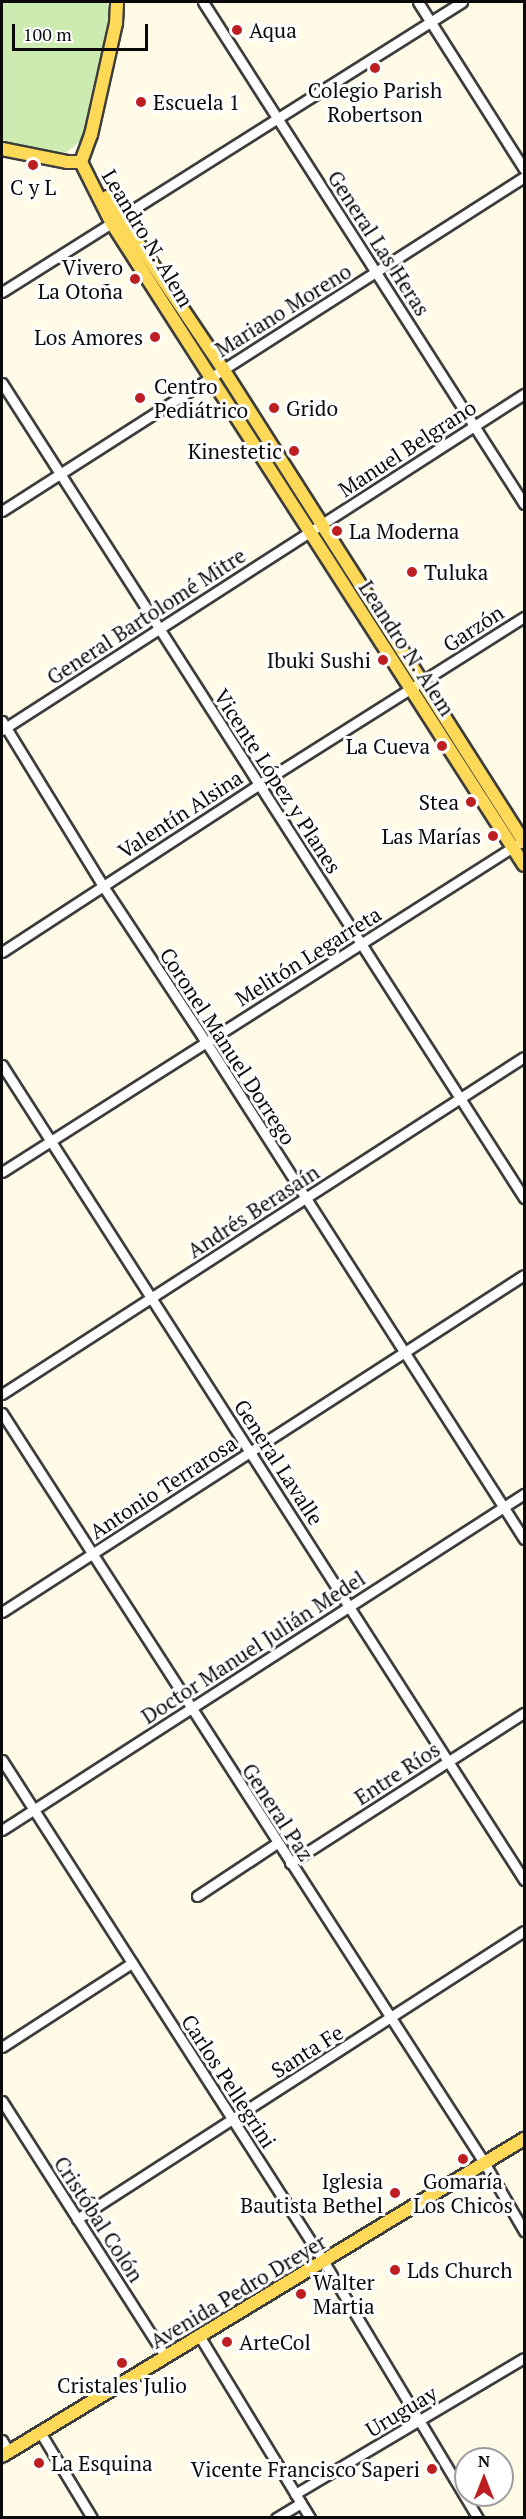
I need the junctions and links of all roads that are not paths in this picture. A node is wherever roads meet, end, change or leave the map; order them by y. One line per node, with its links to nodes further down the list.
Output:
1 (117, 2): 8 (main road)
2 (203, 2): 6 (street, General Las Heras)
3 (418, 2): 5 (street)
4 (462, 2): 5 (street)
5 (431, 22): 6 (street); 9 (street)
6 (277, 117): 11 (street); 12 (street, General Las Heras)
7 (2, 149): 8 (main road)
8 (81, 162): 11 (main road, Leandro N. Alem)
9 (525, 169)
10 (525, 177): 12 (street, Mariano Moreno)
11 (116, 219): 13 (street); 14 (main road, Leandro N. Alem); 15 (main road, Leandro N. Alem)
12 (377, 273): 14 (street, Mariano Moreno); 18 (street, General Las Heras)
13 (2, 292)
14 (223, 369): 15 (street, Mariano Moreno); 22 (main road, Leandro N. Alem)
15 (212, 376): 19 (street, Mariano Moreno); 23 (main road, Leandro N. Alem)
16 (2, 383): 19 (street, Vicente López y Planes)
17 (525, 394): 18 (street, Manuel Belgrano)
18 (474, 426): 20 (street, General Las Heras); 22 (street, Manuel Belgrano)
19 (60, 474): 21 (street, Mariano Moreno); 25 (street, Vicente López y Planes)
20 (525, 504)
21 (2, 511)
22 (321, 525): 23 (street, Manuel Belgrano); 26 (main road, Leandro N. Alem)
23 (310, 532): 25 (street, General Bartolomé Mitre); 26 (main road, Leandro N. Alem)
24 (525, 617): 26 (street, Garzón)
25 (159, 629): 27 (street, General Bartolomé Mitre); 28 (street, Vicente López y Planes)
26 (416, 686): 28 (street, Valentín Alsina); 29 (main road, Leandro N. Alem)
27 (3, 726): 31 (street, Coronel Manuel Dorrego)
28 (258, 785): 31 (street, Valentín Alsina); 32 (street, Vicente López y Planes)
29 (521, 842): 30 (main road, Leandro N. Alem); 32 (street, Melitón Legarreta)
30 (525, 865)
31 (103, 886): 33 (street, Valentín Alsina); 34 (street, Coronel Manuel Dorrego)
32 (362, 944): 34 (street, Melitón Legarreta); 37 (street, Vicente López y Planes)
33 (2, 952)
34 (206, 1041): 38 (street, Melitón Legarreta); 41 (street, Coronel Manuel Dorrego)
35 (525, 1057): 37 (street, Andrés Berasaín)
36 (2, 1065): 38 (street, General Lavalle)
37 (460, 1098): 40 (street, Vicente López y Planes); 41 (street, Andrés Berasaín)
38 (50, 1141): 39 (street, Melitón Legarreta); 43 (street, General Lavalle)
39 (2, 1172)
40 (525, 1198)
41 (305, 1199): 43 (street, Andrés Berasaín); 44 (street, Coronel Manuel Dorrego)
42 (525, 1275): 44 (street, Antonio Terrarosa)
43 (152, 1297): 45 (street, Andrés Berasaín); 47 (street, General Lavalle)
44 (405, 1352): 47 (street, Antonio Terrarosa); 49 (street, Coronel Manuel Dorrego)
45 (2, 1394)
46 (2, 1413): 51 (street, General Paz)
47 (251, 1452): 51 (street, Antonio Terrarosa); 52 (street, General Lavalle)
48 (525, 1494): 49 (street, Doctor Manuel Julián Medel)
49 (504, 1507): 50 (street, Coronel Manuel Dorrego); 52 (street, Doctor Manuel Julián Medel)
50 (525, 1539)
51 (92, 1554): 53 (street, Antonio Terrarosa); 54 (street, General Paz)
52 (350, 1606): 54 (street, Doctor Manuel Julián Medel); 57 (street, General Lavalle)
53 (2, 1612)
54 (190, 1708): 58 (street, Doctor Manuel Julián Medel); 60 (street, General Paz)
55 (525, 1713): 57 (street, Entre Ríos)
56 (2, 1760): 58 (street, Carlos Pellegrini)
57 (449, 1761): 61 (street, Entre Ríos); 62 (street, General Lavalle)
58 (34, 1809): 59 (street, Doctor Manuel Julián Medel); 65 (street, Carlos Pellegrini)
59 (2, 1830)
60 (277, 1843): 61 (street, General Paz); 63 (street)
61 (290, 1863): 66 (street, General Paz)
62 (525, 1880)
63 (197, 1896)
64 (525, 1931): 66 (street, Santa Fe)
65 (132, 1963): 67 (street); 69 (street, Carlos Pellegrini)
66 (392, 2018): 69 (street, Santa Fe); 71 (street, General Paz)
67 (2, 2047)
68 (2, 2100): 72 (street, Cristóbal Colón)
69 (233, 2119): 72 (street, Santa Fe); 74 (street, Carlos Pellegrini)
70 (525, 2139): 71 (main road, Avenida Pedro Dreyer)
71 (485, 2164): 73 (street, General Paz); 74 (main road, Avenida Pedro Dreyer)
72 (77, 2219): 76 (street, Cristóbal Colón)
73 (525, 2231)
74 (324, 2262): 75 (main road, Avenida Pedro Dreyer); 78 (street, Carlos Pellegrini)
75 (200, 2337): 76 (main road, Avenida Pedro Dreyer); 81 (street)
76 (165, 2358): 79 (main road, Avenida Pedro Dreyer)
77 (525, 2358): 78 (street, Uruguay)
78 (421, 2420): 81 (street, Uruguay); 85 (street, Carlos Pellegrini)
79 (40, 2432): 80 (main road, Avenida Pedro Dreyer); 82 (street)
80 (4, 2449)
81 (298, 2498): 83 (street, Uruguay); 84 (street)
82 (92, 2517)
83 (276, 2517)
84 (310, 2517)
85 (478, 2517)

